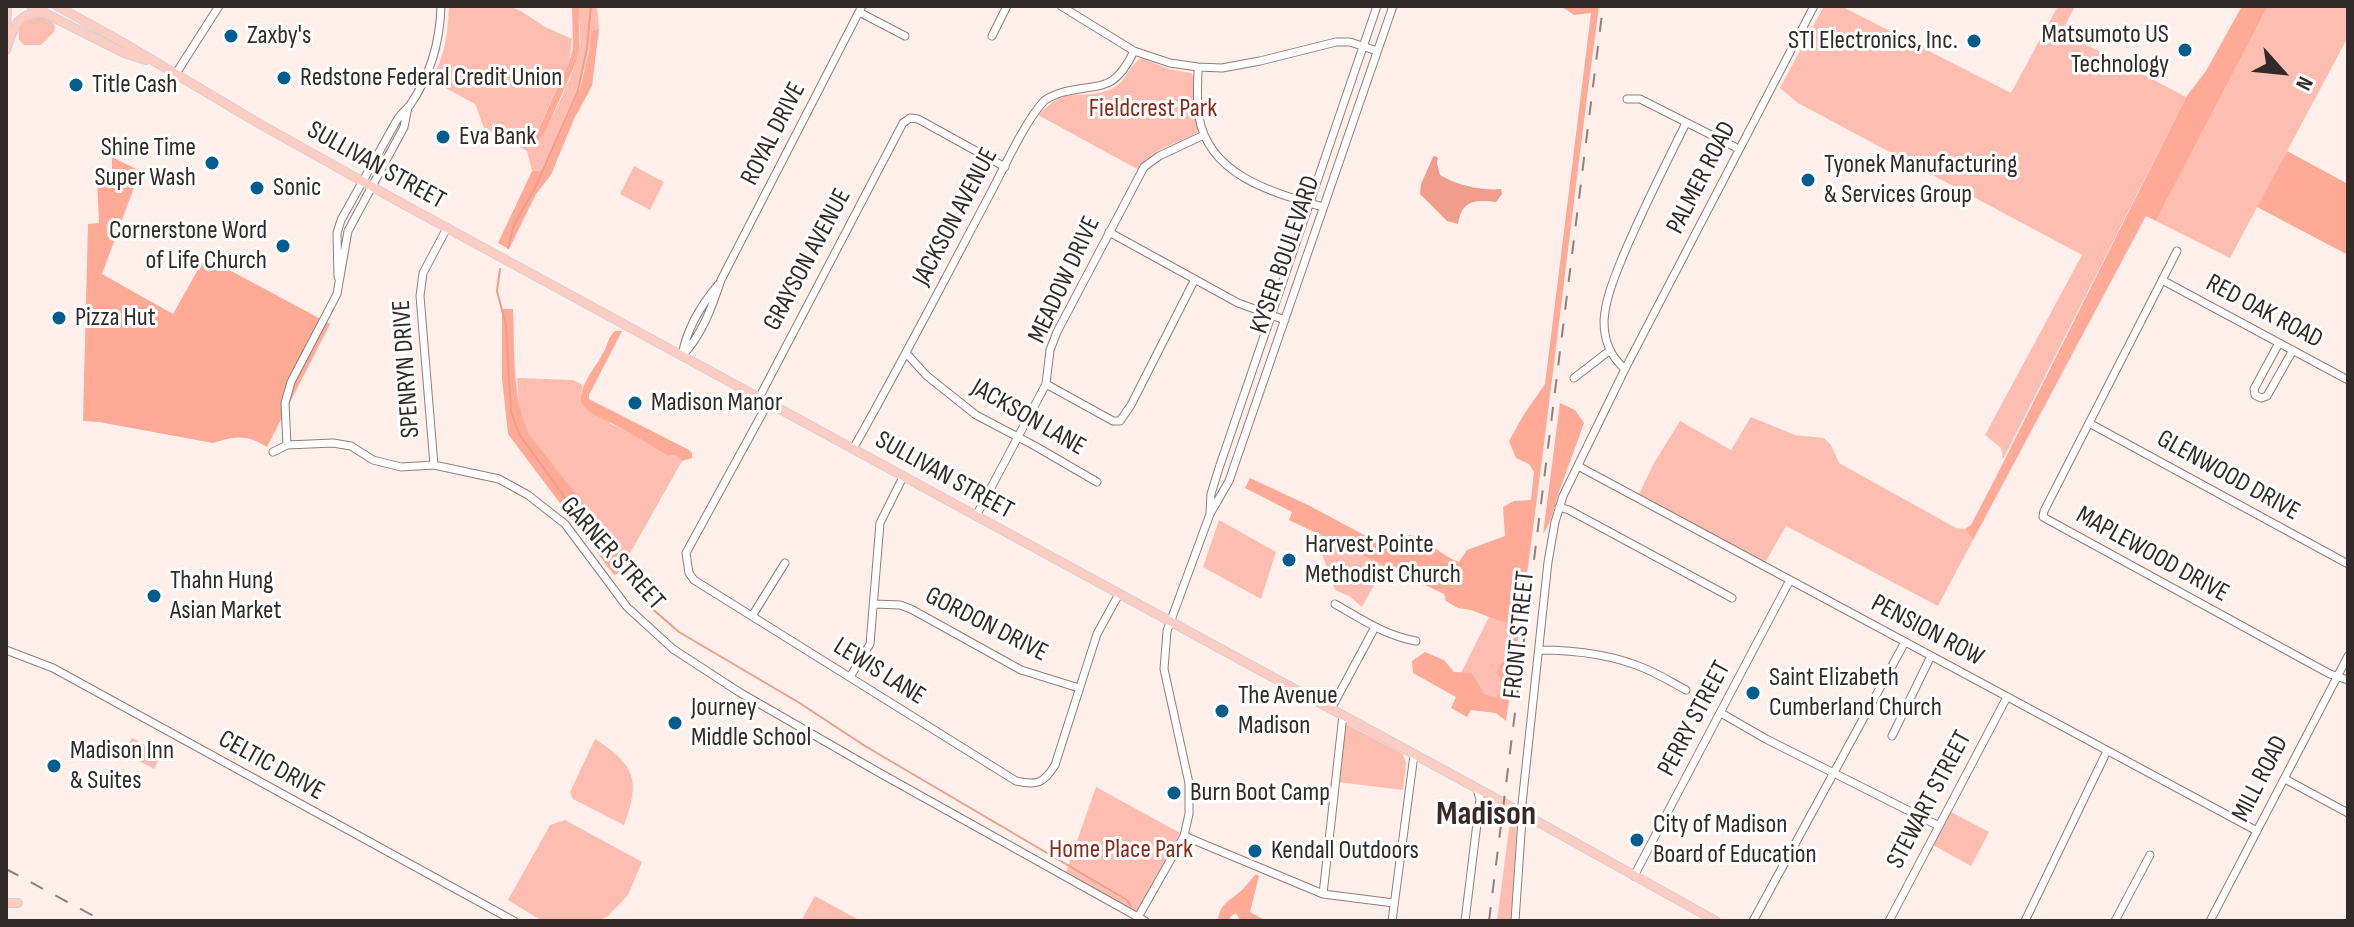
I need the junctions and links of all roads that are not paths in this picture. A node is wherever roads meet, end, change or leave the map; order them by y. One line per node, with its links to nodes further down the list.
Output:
1 (7, 6): 15 (main road)
2 (31, 6): 12 (main road, SULLIVAN STREET)
3 (57, 6): 20 (main road, SULLIVAN STREET)
4 (219, 6): 22 (street)
5 (441, 6): 28 (street)
6 (1007, 6): 14 (street)
7 (1061, 6): 18 (street)
8 (1377, 6): 16 (street, KYSER BOULEVARD)
9 (1393, 6): 19 (street, KYSER BOULEVARD)
10 (1814, 6): 26 (street, PALMER ROAD)
11 (861, 9): 13 (street); 44 (street, ROYAL DRIVE)
12 (44, 14): 17 (main road); 20 (main road, SULLIVAN STREET)
13 (905, 36)
14 (992, 36)
15 (6, 40)
16 (1364, 45): 19 (street); 21 (street); 29 (street, KYSER BOULEVARD)
17 (6, 50)
18 (1134, 51): 21 (street); 27 (street, JACKSON AVENUE)
19 (1377, 51): 30 (street, KYSER BOULEVARD)
20 (156, 62): 22 (main road, SULLIVAN STREET)
21 (1198, 67): 25 (street)
22 (175, 75): 28 (main road, SULLIVAN STREET)
23 (1627, 99): 24 (street)
24 (1686, 123): 26 (street); 42 (street)
25 (1204, 135): 29 (street); 32 (street, MEADOW DRIVE)
26 (1739, 149): 45 (street, PALMER ROAD)
27 (1005, 167): 43 (street, JACKSON AVENUE); 49 (street, GRAYSON AVENUE)
28 (368, 184): 31 (main road, SULLIVAN STREET); 53 (street)
29 (1309, 203): 30 (street); 33 (street, KYSER BOULEVARD)
30 (1323, 207): 35 (street, KYSER BOULEVARD)
31 (447, 228): 44 (main road, SULLIVAN STREET); 58 (street, SPENRYN DRIVE)
32 (1109, 232): 36 (street); 48 (street, MEADOW DRIVE)
33 (1294, 248): 35 (street); 38 (street, KYSER BOULEVARD)
34 (2177, 251): 37 (street, MAPLEWOOD DRIVE)
35 (1308, 252): 39 (street, KYSER BOULEVARD)
36 (1195, 279): 38 (street); 48 (street)
37 (2162, 280): 40 (street, RED OAK ROAD); 51 (street, MAPLEWOOD DRIVE)
38 (1270, 315): 39 (street); 56 (street, KYSER BOULEVARD)
39 (1285, 320): 57 (street, KYSER BOULEVARD)
40 (2279, 343): 41 (street, RED OAK ROAD); 41 (street)
41 (2293, 350): 47 (street, RED OAK ROAD)
42 (1609, 351): 45 (street); 46 (street)
43 (906, 353): 52 (street, JACKSON LANE); 54 (street, JACKSON AVENUE)
44 (682, 356): 49 (main road, SULLIVAN STREET)
45 (1625, 369): 59 (street, FRONT STREET)
46 (1574, 378)
47 (2348, 380)
48 (1046, 384): 52 (street, MEADOW DRIVE)
49 (759, 398): 50 (main road, SULLIVAN STREET)
50 (768, 403): 54 (main road, SULLIVAN STREET); 72 (street, LEWIS LANE)
51 (2089, 423): 66 (street, GLENWOOD DRIVE); 82 (street, MAPLEWOOD DRIVE)
52 (1018, 437): 61 (street, JACKSON LANE); 64 (street, MEADOW DRIVE)
53 (287, 445): 55 (street, GARNER STREET); 58 (street, GARNER STREET)
54 (853, 449): 60 (main road, SULLIVAN STREET)
55 (273, 452)
56 (1222, 458): 57 (street); 63 (street, KYSER BOULEVARD)
57 (1236, 463): 63 (street, KYSER BOULEVARD)
58 (434, 465): 109 (street, GARNER STREET)
59 (1578, 466): 62 (street, FRONT STREET); 67 (street, PENSION ROW)
60 (903, 477): 64 (main road, SULLIVAN STREET); 70 (street)
61 (1097, 482)
62 (1559, 507): 69 (street); 78 (street, FRONT STREET)
63 (1210, 514): 73 (street, KYSER BOULEVARD)
64 (976, 516): 68 (main road, SULLIVAN STREET)
65 (785, 563): 72 (street)
66 (2348, 564)
67 (1790, 580): 76 (street, PENSION ROW); 88 (street, PERRY STREET)
68 (1119, 594): 73 (main road, SULLIVAN STREET); 84 (street, LEWIS LANE)
69 (1732, 598)
70 (874, 604): 81 (street); 84 (street, GORDON DRIVE)
71 (1335, 604): 74 (street)
72 (752, 616): 81 (street, LEWIS LANE)
73 (1170, 622): 87 (main road, SULLIVAN STREET); 102 (street, KYSER BOULEVARD)
74 (1375, 627): 75 (street); 87 (street)
75 (1416, 641)
76 (1905, 642): 79 (street, PENSION ROW); 93 (street)
77 (6, 650): 110 (street, CELTIC DRIVE)
78 (1539, 650): 85 (street); 97 (street, FRONT STREET)
79 (1931, 656): 86 (street, PENSION ROW); 90 (street)
80 (2348, 656): 82 (street, MILL ROAD)
81 (850, 677): 84 (street, LEWIS LANE)
82 (2337, 677): 83 (street); 94 (street, MILL ROAD)
83 (2348, 680)
84 (1079, 688)
85 (1686, 690)
86 (2007, 697): 91 (street, PENSION ROW); 100 (street, STEWART STREET)
87 (1331, 709): 89 (main road, SULLIVAN STREET)
88 (1721, 713): 93 (street); 104 (street, PERRY STREET)
89 (1343, 715): 92 (main road, SULLIVAN STREET); 105 (street)
90 (1892, 736)
91 (2107, 751): 101 (street, PENSION ROW); 117 (street)
92 (1414, 755): 95 (main road, SULLIVAN STREET); 108 (street)
93 (1833, 772): 100 (street); 115 (street)
94 (2285, 779): 98 (street); 101 (street, MILL ROAD)
95 (1477, 789): 96 (main road, SULLIVAN STREET); 99 (street)
96 (1497, 800): 97 (main road, SULLIVAN STREET); 99 (street)
97 (1521, 813): 104 (main road, SULLIVAN STREET); 113 (street, FRONT STREET)
98 (2348, 813)
99 (1479, 815): 112 (street)
100 (1939, 826): 116 (street, STEWART STREET)
101 (2257, 831): 119 (street, MILL ROAD)
102 (1184, 836): 105 (street); 109 (street)
103 (2150, 855): 118 (street)
104 (1634, 876): 114 (main road, SULLIVAN STREET)
105 (1323, 894): 108 (street)
106 (6, 903): 107 (main road)
107 (18, 903)
108 (1394, 903): 111 (street)
109 (1139, 920)
110 (514, 921)
111 (1392, 921)
112 (1465, 921)
113 (1515, 921)
114 (1716, 921)
115 (1753, 921)
116 (1889, 921)
117 (2025, 921)
118 (2115, 921)
119 (2210, 921)

